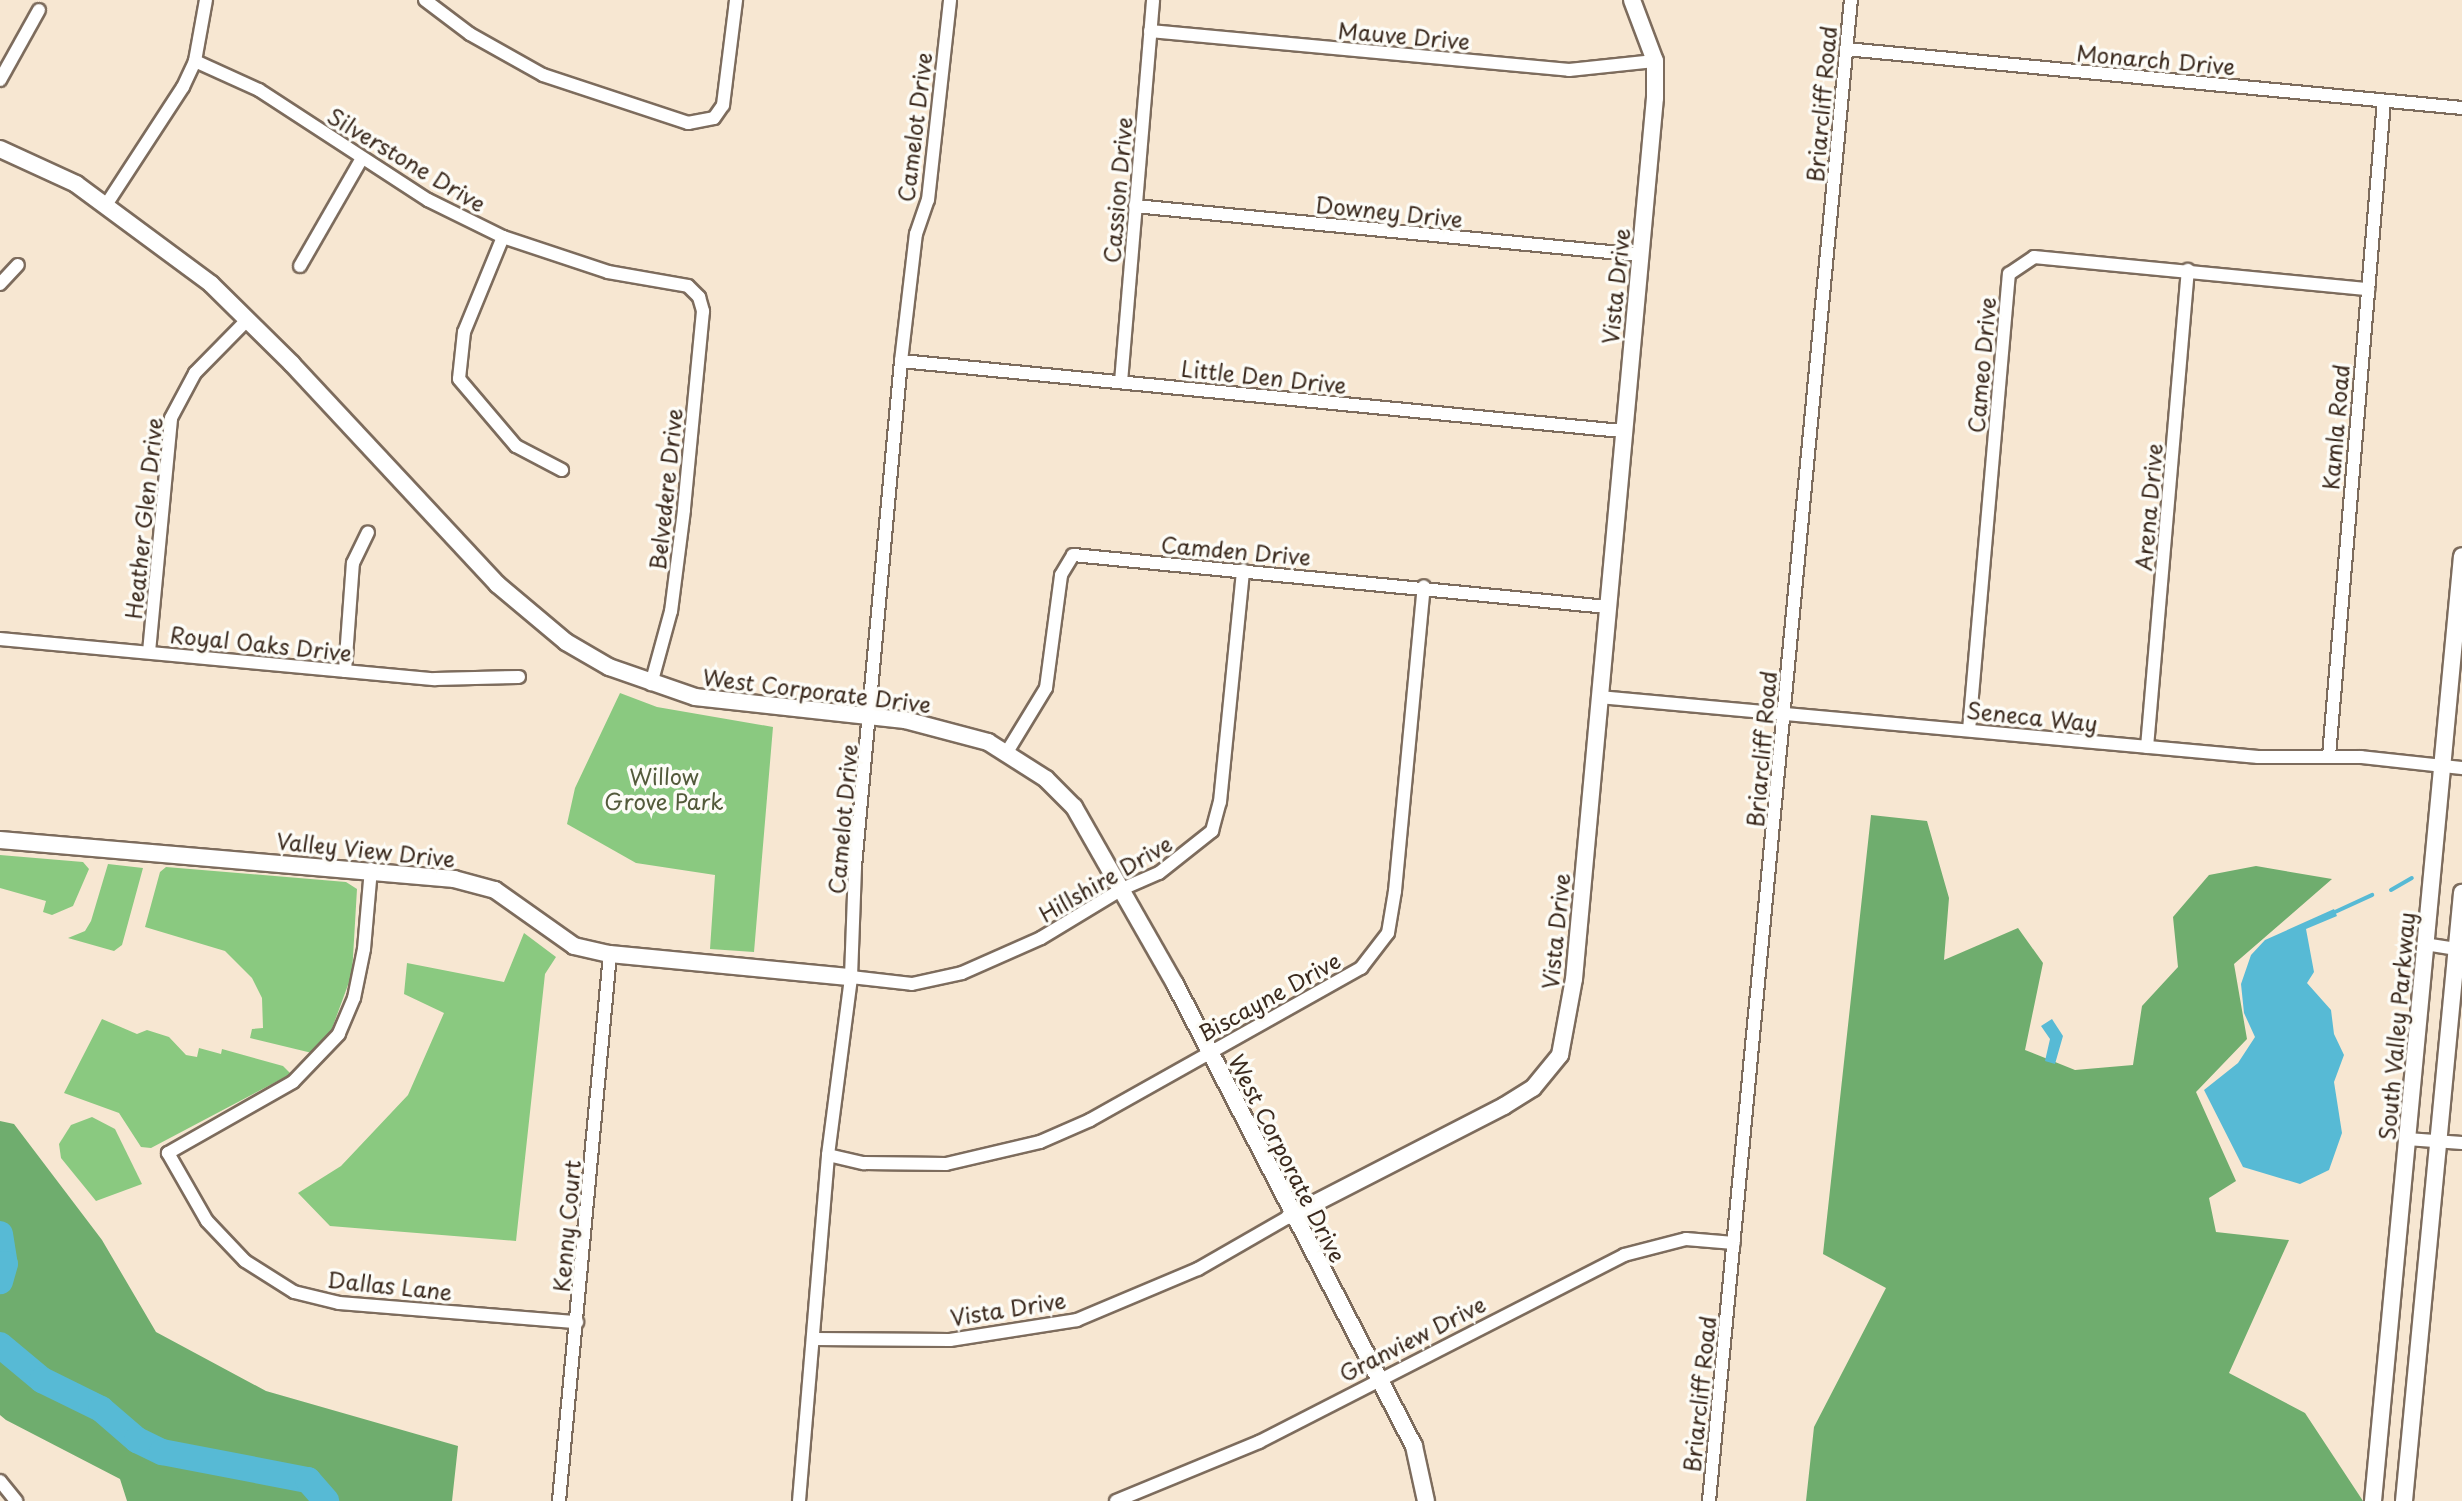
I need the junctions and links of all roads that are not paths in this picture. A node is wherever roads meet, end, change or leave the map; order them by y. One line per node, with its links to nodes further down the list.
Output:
1 (206, 0): 11 (street)
2 (425, 0): 3 (street)
3 (736, 0)
4 (950, 0): 29 (street, Camelot Drive)
5 (1153, 0): 9 (street, Cassion Drive)
6 (1632, 0): 12 (street, Vista Drive)
7 (1851, 0): 10 (street, Briarcliff Road)
8 (39, 10): 13 (street)
9 (1150, 31): 12 (street, Mauve Drive); 19 (street, Cassion Drive)
10 (1846, 49): 14 (street, Monarch Drive); 44 (street, Briarcliff Road)
11 (195, 61): 17 (street, Silverstone Drive); 18 (street)
12 (1655, 61): 21 (street, Vista Drive)
13 (0, 80)
14 (2384, 101): 15 (street, Monarch Drive); 26 (street, Kamla Road)
15 (2462, 108)
16 (0, 149): 18 (street, West Corporate Drive)
17 (361, 160): 20 (street, Silverstone Drive); 23 (street)
18 (106, 205): 28 (street, West Corporate Drive)
19 (1135, 206): 21 (street, Downey Drive); 30 (street, Cassion Drive)
20 (503, 237): 27 (street, Silverstone Drive); 32 (street)
21 (1640, 255): 31 (street, Vista Drive)
22 (18, 265): 25 (street)
23 (300, 266)
24 (2188, 270): 26 (street, Cameo Drive); 46 (street, Cameo Drive); 47 (street, Arena Drive)
25 (0, 284)
26 (2368, 289): 49 (street, Kamla Road)
27 (699, 297): 42 (street, Belvedere Drive)
28 (247, 320): 39 (street, Heather Glen Drive); 42 (street, West Corporate Drive)
29 (901, 361): 30 (street, Little Den Drive); 45 (street, Camelot Drive)
30 (1121, 382): 31 (street, Little Den Drive)
31 (1622, 431): 37 (street, Vista Drive)
32 (562, 470)
33 (368, 532): 40 (street)
34 (2462, 556): 50 (street, South Valley Parkway)
35 (1243, 570): 36 (street, Camden Drive); 48 (street, Camden Drive); 54 (street, Hillshire Drive)
36 (1424, 586): 37 (street, Camden Drive); 60 (street, Biscayne Drive)
37 (1607, 607): 43 (street, Vista Drive)
38 (0, 639): 39 (street, Royal Oaks Drive)
39 (149, 652): 40 (street, Royal Oaks Drive)
40 (345, 671): 41 (street, Royal Oaks Drive)
41 (519, 677)
42 (651, 684): 45 (street, West Corporate Drive)
43 (1599, 697): 44 (street, Seneca Way); 65 (street, Vista Drive)
44 (1784, 711): 46 (street, Seneca Way); 66 (street, Briarcliff Road)
45 (872, 718): 48 (street, West Corporate Drive); 59 (street, Camelot Drive)
46 (1969, 730): 47 (street, Seneca Way)
47 (2147, 747): 49 (street, Seneca Way)
48 (1007, 752): 54 (street, West Corporate Drive)
49 (2329, 756): 50 (street, Seneca Way)
50 (2442, 766): 51 (street, Seneca Way); 56 (street, South Valley Parkway)
51 (2462, 768)
52 (0, 840): 53 (street, Valley View Drive)
53 (371, 869): 58 (street, Valley View Drive); 67 (street, Dallas Lane)
54 (1122, 889): 59 (street, Hillshire Drive); 60 (street, West Corporate Drive)
55 (2462, 893): 57 (street)
56 (2425, 944): 57 (street); 61 (street, South Valley Parkway)
57 (2459, 950): 62 (street)
58 (610, 954): 59 (street, Valley View Drive); 67 (street, Kenny Court)
59 (851, 977): 64 (street, Camelot Drive)
60 (1208, 1052): 64 (street, Biscayne Drive); 65 (street, West Corporate Drive)
61 (2407, 1139): 62 (street); 77 (street, South Valley Parkway)
62 (2439, 1141): 63 (street); 78 (street)
63 (2462, 1143)
64 (828, 1155): 68 (street, Camelot Drive)
65 (1290, 1216): 68 (street, Vista Drive); 69 (street, West Corporate Drive)
66 (1734, 1243): 69 (street, Granview Drive); 76 (street, Briarcliff Road)
67 (577, 1322): 72 (street, Kenny Court)
68 (815, 1339): 73 (street, Camelot Drive)
69 (1378, 1377): 74 (street, Granview Drive); 75 (street, West Corporate Drive)
70 (0, 1481): 71 (street)
71 (16, 1501)
72 (559, 1501)
73 (799, 1501)
74 (1116, 1501)
75 (1426, 1501)
76 (1709, 1501)
77 (2373, 1501)
78 (2404, 1501)

